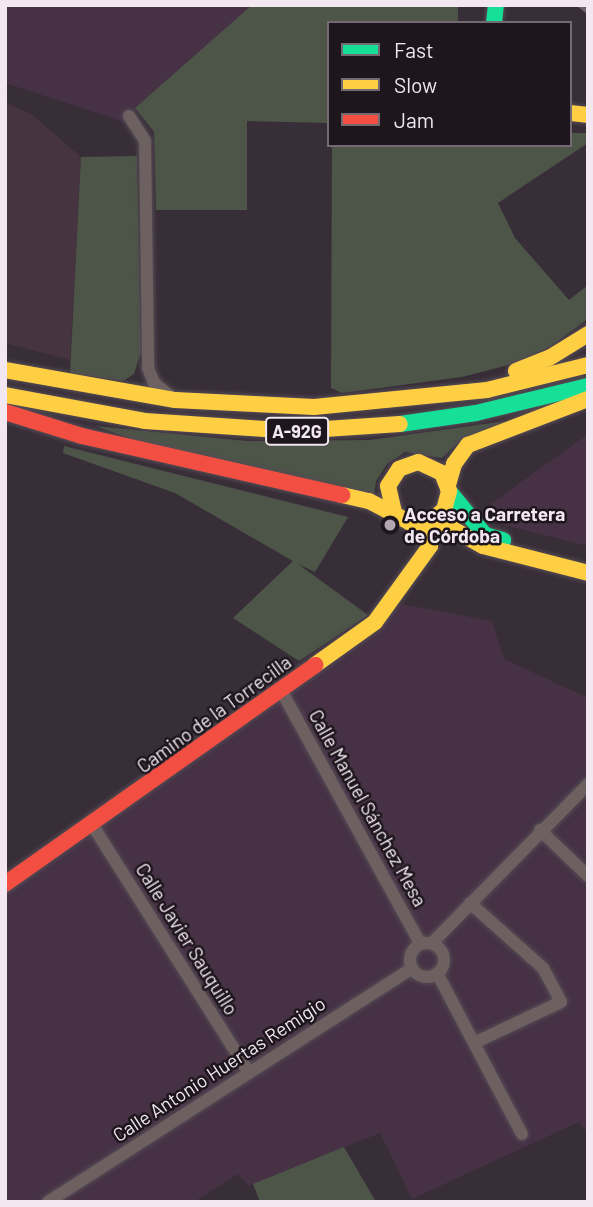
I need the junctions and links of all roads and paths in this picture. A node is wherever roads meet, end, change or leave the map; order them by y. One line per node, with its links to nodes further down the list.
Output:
1 (129, 116): 4 (street)
2 (588, 334): 8 (main road)
3 (588, 365): 8 (main road, A-92G)
4 (148, 368): 7 (street); 11 (street)
5 (5, 370): 7 (main road, A-92G)
6 (588, 386): 9 (main road, A-92G)
7 (109, 391): 11 (main road, A-92G)
8 (456, 394): 11 (main road, A-92G)
9 (5, 395)
10 (588, 399): 13 (main road)
11 (175, 400)
12 (5, 412): 14 (main road)
13 (449, 488): 14 (main road); 15 (main road); 19 (main road)
14 (394, 512): 16 (main road)
15 (432, 520): 16 (main road); 17 (main road); 18 (main road, Camino de la Torrecilla)
16 (409, 522): 18 (main road)
17 (467, 540): 18 (main road, Camino de la Torrecilla); 20 (main road)
18 (425, 555): 21 (main road, Camino de la Torrecilla)
19 (588, 562)
20 (588, 573)
21 (282, 692): 23 (main road, Camino de la Torrecilla); 28 (street, Calle Manuel Sánchez Mesa)
22 (588, 783): 24 (street)
23 (93, 826): 26 (main road, Camino de la Torrecilla); 32 (street, Calle Javier Sauquillo)
24 (540, 831): 25 (street); 27 (street)
25 (588, 876)
26 (5, 884)
27 (470, 903): 28 (street); 31 (street)
28 (426, 943): 29 (street); 30 (street)
29 (412, 968): 30 (street); 32 (street, Calle Antonio Huertas Remigio)
30 (437, 973): 31 (street)
31 (474, 1043): 33 (street)
32 (249, 1073): 34 (street, Calle Antonio Huertas Remigio)
33 (522, 1134)
34 (48, 1202)

